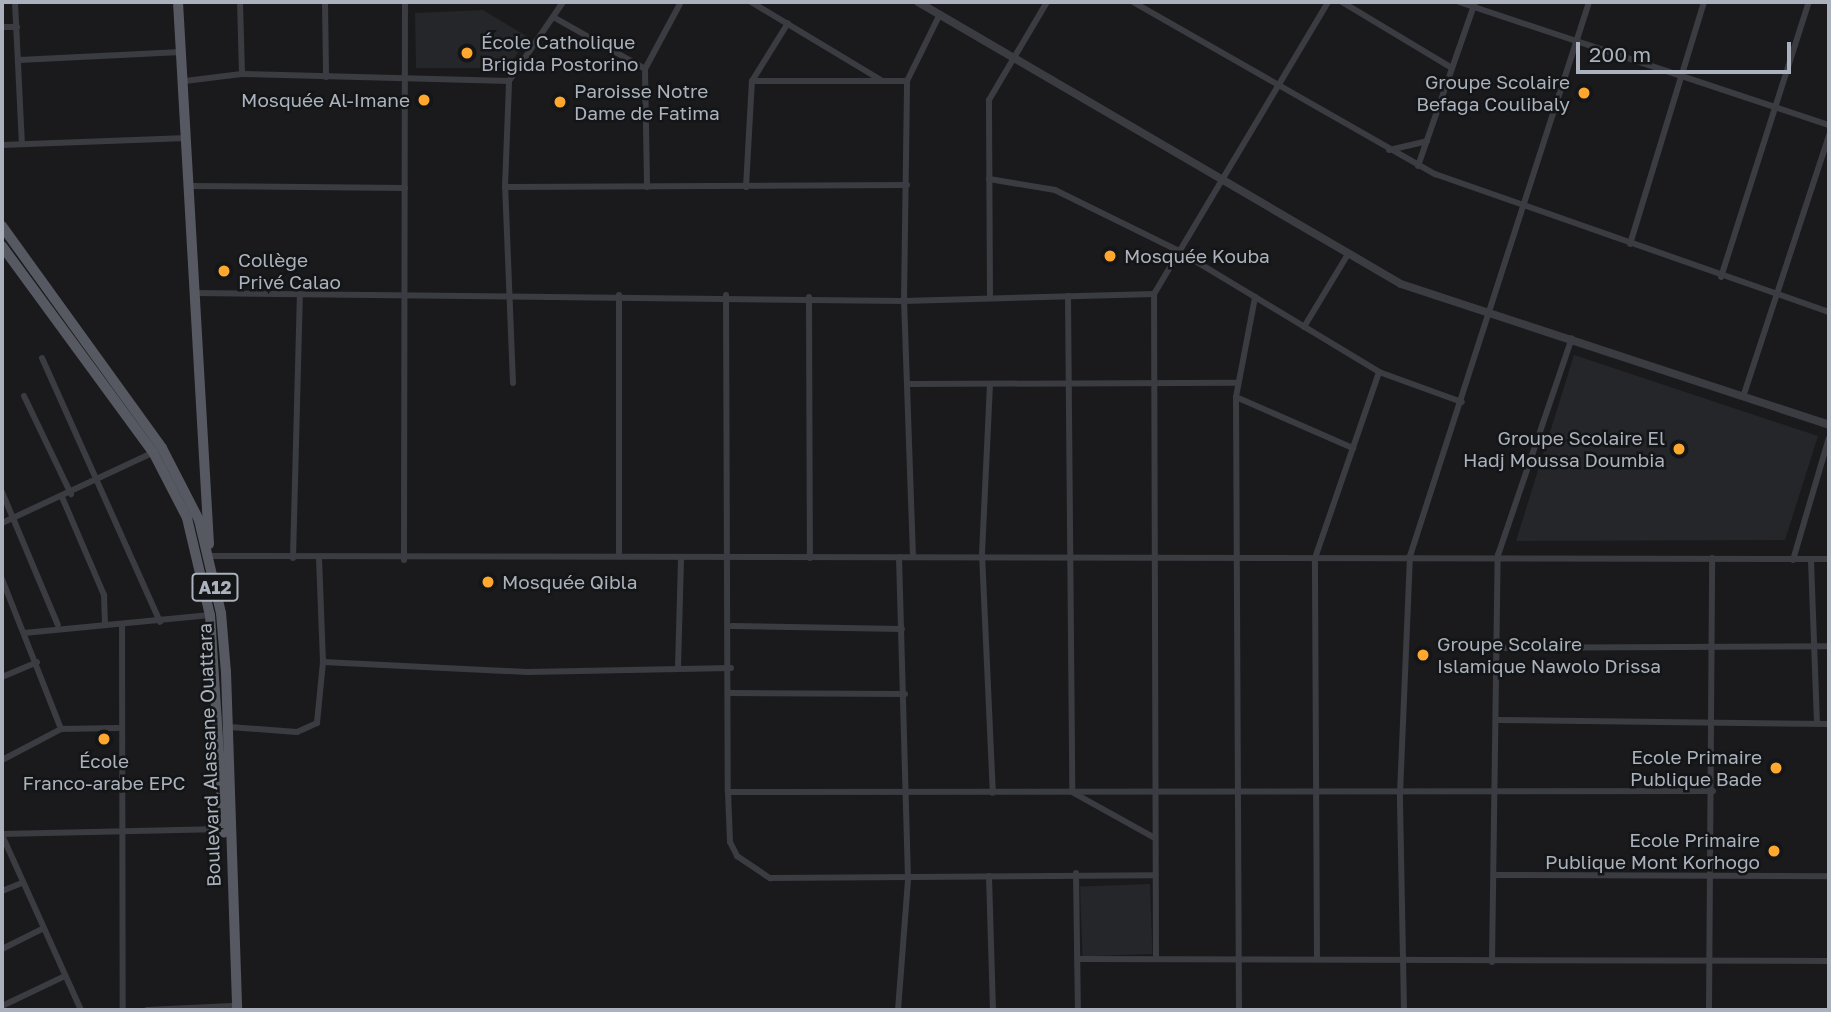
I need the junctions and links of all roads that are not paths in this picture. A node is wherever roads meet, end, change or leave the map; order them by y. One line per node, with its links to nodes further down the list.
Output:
1 (15, 2): 23 (street)
2 (178, 2): 25 (main road, A12)
3 (240, 2): 30 (street)
4 (325, 2): 32 (street)
5 (405, 2): 33 (street)
6 (562, 2): 20 (street)
7 (681, 2): 29 (street)
8 (751, 2): 21 (street)
9 (918, 2): 19 (street)
10 (1047, 2): 26 (street)
11 (1133, 2): 39 (street)
12 (1328, 2): 39 (street)
13 (1342, 2): 28 (street)
14 (1460, 2): 18 (street)
15 (1589, 2): 24 (street)
16 (1704, 2): 31 (street)
17 (1809, 2): 40 (street)
18 (1474, 4): 24 (street); 28 (street)
19 (940, 14): 26 (street); 38 (street)
20 (555, 18): 29 (street); 35 (street)
21 (788, 23): 36 (street); 37 (street)
22 (2, 27): 23 (street)
23 (17, 27): 27 (street)
24 (1577, 41): 31 (street); 57 (street)
25 (181, 52): 27 (street); 34 (main road, A12)
26 (1014, 59): 49 (street); 50 (street)
27 (19, 60): 45 (street)
28 (1452, 68): 44 (street)
29 (645, 69): 54 (street)
30 (242, 74): 32 (street); 34 (street)
31 (1682, 74): 40 (street); 59 (street)
32 (326, 77): 33 (street)
33 (405, 78): 35 (street); 56 (street)
34 (185, 81): 43 (main road, A12)
35 (509, 81): 53 (street)
36 (752, 81): 37 (street); 55 (street)
37 (882, 81): 38 (street)
38 (907, 81): 51 (street)
39 (1276, 86): 47 (street); 50 (street)
40 (1777, 106): 41 (street); 63 (street)
41 (1829, 125)
42 (1829, 135): 69 (street)
43 (187, 138): 45 (street); 52 (main road, A12)
44 (1427, 141): 47 (street); 48 (street)
45 (22, 144): 46 (street)
46 (2, 145)
47 (1389, 150): 48 (street)
48 (1419, 166): 57 (street)
49 (989, 179): 61 (street); 75 (street)
50 (1217, 181): 61 (street); 62 (street)
51 (907, 185): 55 (street); 76 (street)
52 (189, 186): 56 (street); 64 (main road, A12)
53 (505, 187): 54 (street); 66 (street)
54 (647, 187): 55 (street)
55 (746, 187)
56 (405, 188): 65 (street)
57 (1526, 210): 59 (street); 77 (street)
58 (2, 226): 96 (main road, Boulevard Alassane Ouattara / A12)
59 (1630, 244): 63 (street)
60 (2, 246): 96 (main road, Boulevard Alassane Ouattara / A12)
61 (1177, 250): 67 (street); 73 (street)
62 (1348, 254): 77 (street); 79 (street)
63 (1721, 276): 69 (street)
64 (195, 293): 68 (street); 97 (main road, A12)
65 (404, 293): 66 (street); 68 (street); 122 (street)
66 (509, 293): 70 (street); 85 (street)
67 (1154, 293): 72 (street); 84 (street)
68 (300, 294): 113 (street)
69 (1774, 294): 78 (street); 89 (street)
70 (619, 295): 71 (street); 105 (street)
71 (726, 295): 74 (street); 123 (street)
72 (1068, 296): 75 (street); 83 (street)
73 (1255, 297): 79 (street); 86 (street)
74 (809, 298): 76 (street); 115 (street)
75 (990, 298): 76 (street)
76 (904, 301): 87 (street)
77 (1490, 311): 80 (street); 92 (street)
78 (1829, 312)
79 (1304, 327): 82 (street)
80 (1572, 338): 89 (street); 107 (street)
81 (42, 358): 99 (street)
82 (1379, 372): 92 (street); 95 (street)
83 (1069, 382): 84 (street); 88 (street); 119 (street)
84 (1154, 382): 86 (street); 120 (street)
85 (513, 383)
86 (1237, 383): 91 (street)
87 (910, 384): 88 (street); 112 (street)
88 (990, 384): 106 (street)
89 (1744, 394): 93 (street)
90 (24, 396): 101 (street)
91 (1237, 397): 95 (street); 116 (street)
92 (1462, 402): 108 (street)
93 (1829, 425)
94 (1829, 438): 124 (street)
95 (1353, 448): 117 (street)
96 (158, 450): 98 (main road, Boulevard Alassane Ouattara / A12); 99 (street); 109 (main road, Boulevard Alassane Ouattara / A12)
97 (206, 475): 98 (main road); 109 (main road, A12)
98 (181, 477): 109 (main road, Boulevard Alassane Ouattara / A12)
99 (100, 481): 101 (street); 128 (street)
100 (2, 492): 103 (street)
101 (71, 494): 102 (street)
102 (62, 497): 103 (street); 129 (street)
103 (14, 518): 104 (street); 131 (street)
104 (2, 523)
105 (619, 554): 110 (street); 122 (street)
106 (982, 554): 112 (street); 119 (street); 157 (street)
107 (1498, 555): 108 (street); 118 (street); 138 (street)
108 (1410, 556): 117 (street); 160 (street)
109 (203, 557): 113 (street); 127 (main road, Boulevard Alassane Ouattara / A12); 150 (main road, Boulevard Alassane Ouattara / A12)
110 (681, 557): 123 (street); 141 (street)
111 (899, 557): 112 (street); 115 (street); 133 (street)
112 (913, 557)
113 (293, 558): 114 (street)
114 (319, 558): 122 (street); 140 (street)
115 (810, 558): 123 (street)
116 (1238, 558): 117 (street); 120 (street); 162 (street)
117 (1315, 558): 159 (street)
118 (1712, 558): 124 (street); 137 (street)
119 (1071, 559): 120 (street); 156 (street)
120 (1153, 559): 163 (street)
121 (1829, 559): 125 (street)
122 (404, 560)
123 (730, 560): 132 (street)
124 (1793, 560): 125 (street)
125 (1811, 560): 135 (street)
126 (2, 579): 134 (street)
127 (211, 615): 128 (street); 164 (main road, Boulevard Alassane Ouattara / A12)
128 (160, 622): 130 (street)
129 (105, 624): 130 (street); 131 (street)
130 (122, 624): 151 (street)
131 (58, 625): 134 (street)
132 (732, 626): 133 (street); 142 (street)
133 (902, 629): 145 (street)
134 (24, 633): 139 (street)
135 (1816, 646): 136 (street); 137 (street); 148 (street)
136 (1829, 646)
137 (1712, 647): 138 (street); 147 (street)
138 (1494, 648): 146 (street)
139 (37, 662): 143 (street); 152 (street)
140 (323, 662): 141 (street); 150 (street)
141 (678, 667): 142 (street)
142 (731, 667): 144 (street)
143 (2, 677)
144 (730, 693): 145 (street); 155 (street)
145 (905, 694): 158 (street)
146 (1496, 720): 147 (street); 161 (street)
147 (1713, 723): 148 (street); 154 (street)
148 (1817, 724): 149 (street)
149 (1829, 724)
150 (229, 727): 164 (main road, Boulevard Alassane Ouattara / A12)
151 (118, 728): 152 (street); 165 (street)
152 (61, 729): 153 (street)
153 (2, 760)
154 (1713, 791): 161 (street); 169 (street)
155 (727, 792): 158 (street); 174 (street)
156 (1072, 792): 157 (street); 163 (street); 167 (street)
157 (993, 793): 158 (street)
158 (905, 794): 174 (street)
159 (1316, 794): 160 (street); 162 (street); 180 (street)
160 (1400, 794): 161 (street); 183 (street)
161 (1494, 794): 171 (street)
162 (1236, 795): 163 (street); 182 (street)
163 (1155, 796): 167 (street)
164 (227, 829): 165 (street); 189 (main road, Boulevard Alassane Ouattara / A12)
165 (121, 834): 166 (street); 191 (street)
166 (2, 835): 175 (street)
167 (1155, 838): 170 (street)
168 (1076, 873): 170 (street); 172 (street); 181 (street)
169 (1713, 874): 171 (street); 173 (street); 184 (street)
170 (1155, 875): 179 (street)
171 (1494, 875): 186 (street)
172 (989, 876): 174 (street); 194 (street)
173 (1829, 876)
174 (908, 879): 193 (street)
175 (22, 883): 176 (street); 177 (street)
176 (2, 891)
177 (42, 929): 178 (street); 187 (street)
178 (2, 949)
179 (1156, 958): 181 (street); 182 (street)
180 (1317, 958): 182 (street); 183 (street)
181 (1077, 959): 195 (street)
182 (1239, 959): 196 (street)
183 (1404, 959): 186 (street); 197 (street)
184 (1710, 961): 185 (street); 186 (street); 198 (street)
185 (1829, 961)
186 (1492, 962)
187 (65, 976): 188 (street); 190 (street)
188 (2, 1006)
189 (233, 1009): 192 (street)
190 (81, 1010)
191 (123, 1010)
192 (147, 1010)
193 (898, 1010)
194 (993, 1010)
195 (1078, 1010)
196 (1239, 1010)
197 (1404, 1010)
198 (1709, 1010)

